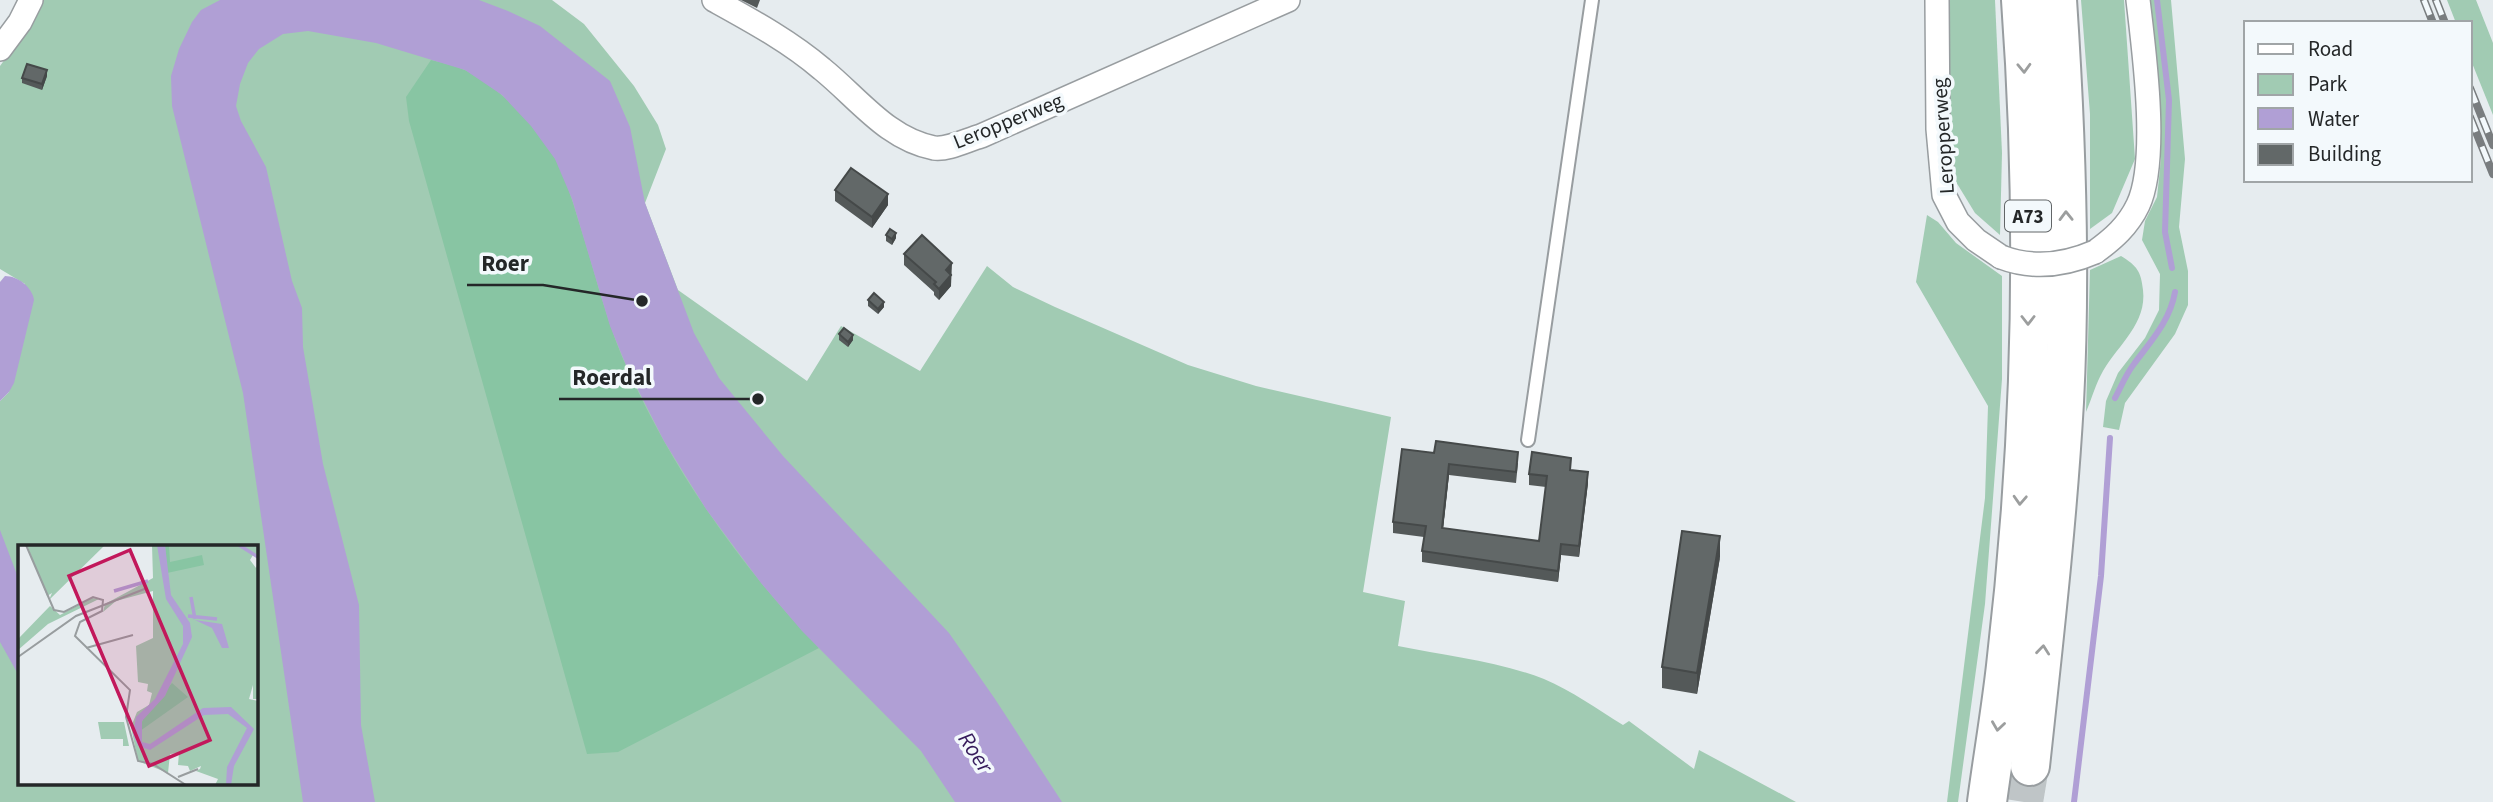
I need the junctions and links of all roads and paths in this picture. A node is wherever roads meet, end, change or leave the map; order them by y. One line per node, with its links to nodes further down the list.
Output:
1 (31, 0): 9 (street)
2 (714, 0): 3 (street, Leropperweg)
3 (1288, 0)
4 (1592, 0): 10 (lane)
5 (1937, 0): 8 (street, Leropperweg, bridge)
6 (2021, 0): 12 (highway, A73, one-way to 12)
7 (2057, 0): 11 (highway, A73, one-way to 7)
8 (2138, 0)
9 (0, 49)
10 (1528, 440)
11 (2030, 766)
12 (1987, 802)

